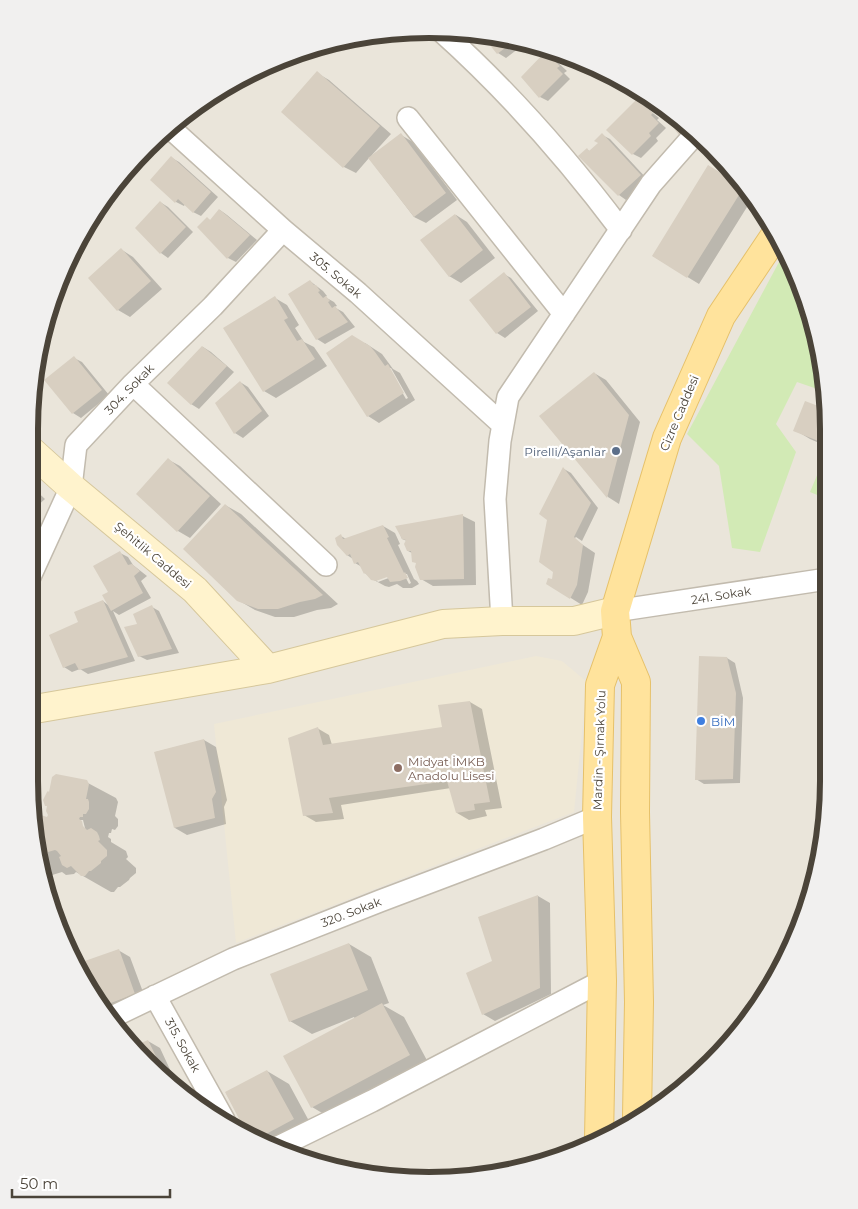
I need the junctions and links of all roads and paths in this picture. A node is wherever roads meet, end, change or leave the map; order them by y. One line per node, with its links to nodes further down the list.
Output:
1 (449, 38): 6 (street)
2 (408, 118): 8 (street)
3 (175, 132): 5 (street, 305. Sokak)
4 (691, 139): 6 (street)
5 (283, 230): 9 (street, 304. Sokak); 10 (street, 305. Sokak)
6 (621, 230): 8 (street)
7 (772, 240): 17 (main road, Cizre Caddesi)
8 (564, 314): 10 (street)
9 (133, 384): 12 (street, 304. Sokak); 14 (street)
10 (503, 425): 16 (street)
11 (38, 457): 12 (street, Şehitlik Caddesi)
12 (71, 487): 13 (street, 304. Sokak); 18 (street, Şehitlik Caddesi)
13 (38, 559)
14 (326, 565)
15 (820, 580): 17 (street, 241. Sokak)
16 (502, 621): 17 (street); 18 (street)
17 (616, 624): 20 (main road, Mardin - Şırnak Yolu); 25 (main road)
18 (268, 670): 19 (street)
19 (38, 708)
20 (597, 817): 21 (main road, Mardin - Şırnak Yolu); 22 (street, 320. Sokak)
21 (602, 981): 26 (main road, Mardin - Şırnak Yolu); 27 (street)
22 (155, 996): 23 (street, 320. Sokak); 24 (street, 315. Sokak)
23 (116, 1015)
24 (219, 1111)
25 (637, 1112)
26 (599, 1132)
27 (284, 1144)

